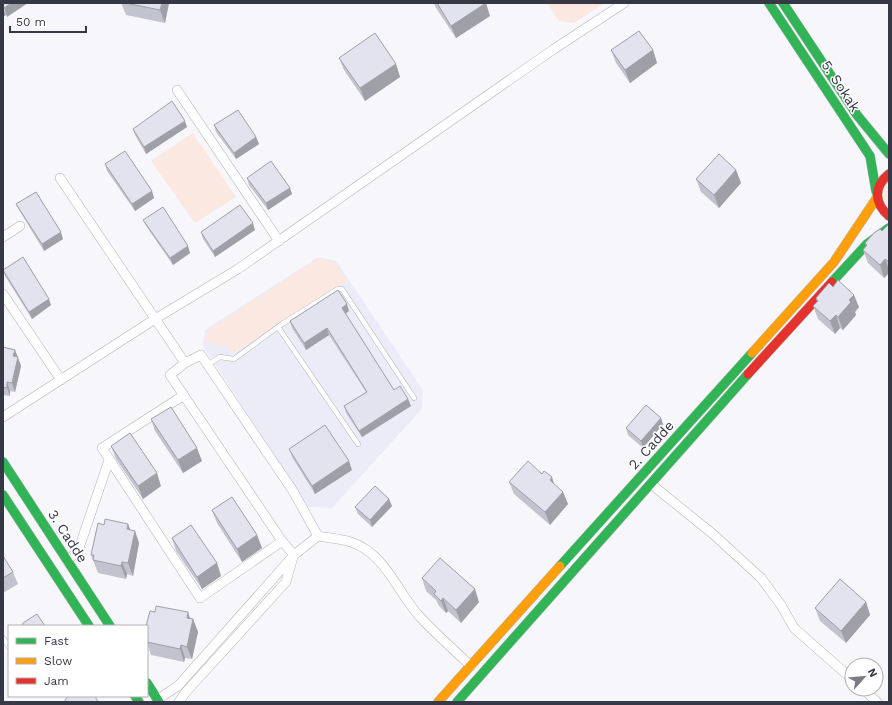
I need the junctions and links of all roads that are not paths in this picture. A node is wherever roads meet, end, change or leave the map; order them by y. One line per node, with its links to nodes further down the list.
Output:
1 (624, 3): 13 (street)
2 (769, 3): 8 (main road, 5. Sokak)
3 (783, 3): 5 (main road, 5. Sokak)
4 (176, 90): 13 (street)
5 (889, 154)
6 (889, 174): 8 (main road, 2. Cadde)
7 (60, 178): 15 (street)
8 (876, 195): 9 (main road); 34 (main road, 2. Cadde)
9 (889, 216)
10 (20, 226): 12 (street)
11 (889, 228): 26 (main road, 2. Cadde)
12 (3, 237)
13 (279, 241): 15 (street)
14 (3, 294): 19 (street)
15 (155, 319): 17 (street); 19 (street)
16 (278, 327): 18 (lane); 21 (lane); 23 (lane)
17 (185, 363): 18 (street); 20 (street)
18 (209, 364): 28 (street)
19 (61, 380): 22 (street)
20 (184, 395): 24 (street); 30 (street)
21 (414, 398)
22 (3, 417)
23 (358, 444)
24 (109, 460): 29 (street); 31 (street)
25 (3, 462): 31 (main road, 3. Cadde)
26 (651, 484): 35 (street); 40 (main road, 2. Cadde)
27 (3, 495): 32 (main road)
28 (318, 536): 30 (street); 34 (street)
29 (278, 544)
30 (294, 555): 37 (street); 38 (street)
31 (67, 560): 33 (main road, 3. Cadde)
32 (88, 625)
33 (109, 625)
34 (471, 666): 39 (main road, 2. Cadde)
35 (844, 673)
36 (148, 685): 37 (main road)
37 (158, 701)
38 (179, 702)
39 (438, 702)
40 (457, 702)

